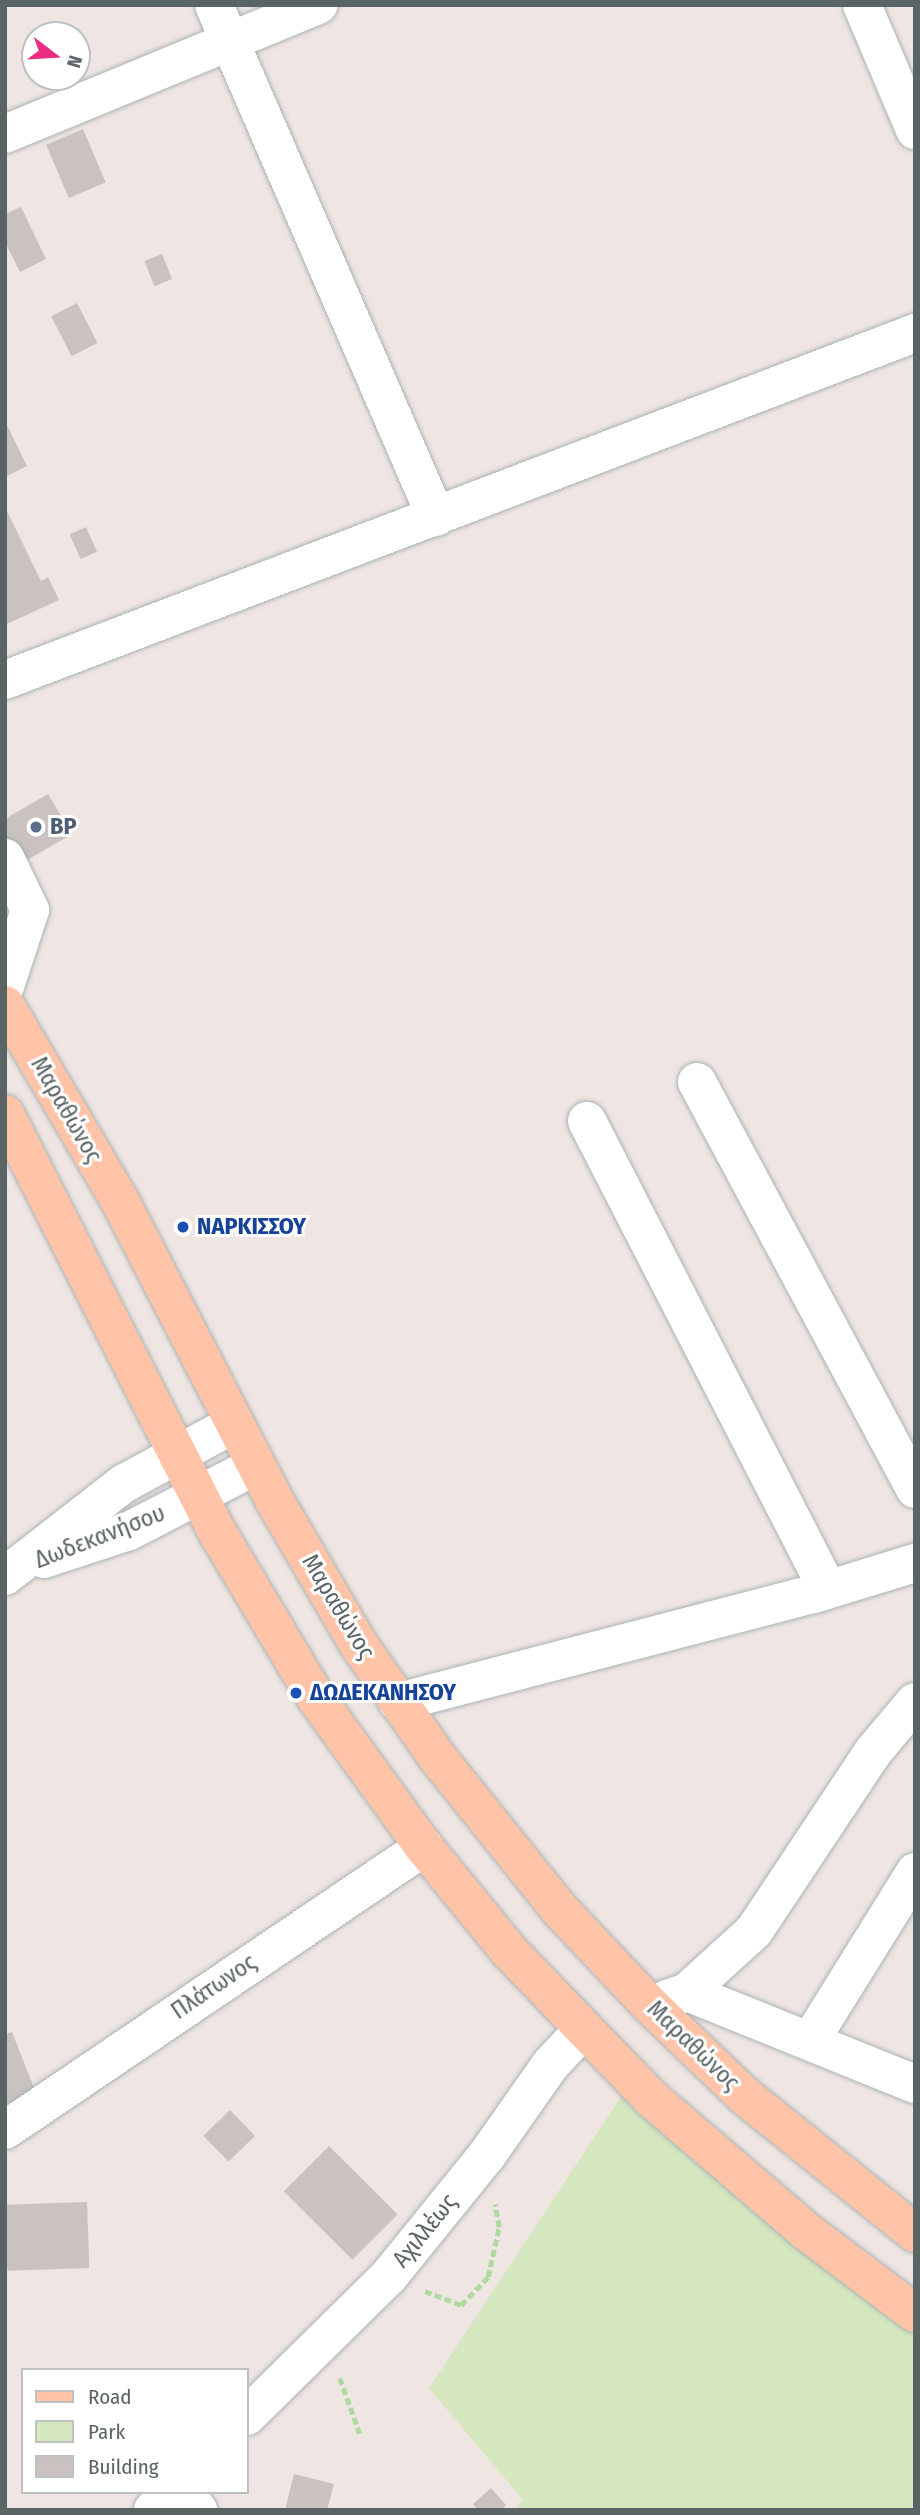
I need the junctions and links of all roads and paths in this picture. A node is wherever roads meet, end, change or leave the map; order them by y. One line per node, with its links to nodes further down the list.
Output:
1 (215, 5): 4 (street)
2 (318, 5): 4 (street)
3 (862, 5): 5 (street)
4 (229, 44): 6 (street); 8 (street)
5 (915, 130)
6 (5, 134)
7 (915, 333): 8 (street)
8 (436, 517): 9 (street)
9 (5, 680)
10 (5, 858): 11 (street)
11 (5, 986)
12 (5, 1005): 16 (main road, Μαραθώνος)
13 (697, 1082): 19 (street)
14 (5, 1114): 17 (main road)
15 (587, 1121): 23 (street)
16 (234, 1424): 17 (street, Δωδεκανήσου); 18 (main road, Μαραθώνος)
17 (178, 1454): 20 (main road); 22 (street, Δωδεκανήσου)
18 (255, 1466): 20 (street, Δωδεκανήσου); 24 (main road, Μαραθώνος)
19 (915, 1489)
20 (200, 1497): 22 (street, Δωδεκανήσου); 26 (main road)
21 (915, 1563): 23 (street)
22 (14, 1571)
23 (828, 1590): 24 (street)
24 (398, 1702): 29 (main road, Μαραθώνος)
25 (915, 1702): 28 (street)
26 (424, 1847): 30 (main road); 33 (street, Πλάτωνος)
27 (915, 1872): 31 (street)
28 (687, 1992): 29 (street); 31 (street)
29 (650, 2005): 34 (main road, Μαραθώνος)
30 (584, 2029): 35 (main road); 36 (street, Αχιλλέως)
31 (810, 2041): 32 (street)
32 (915, 2084)
33 (5, 2130)
34 (915, 2233)
35 (915, 2314)
36 (248, 2415)
37 (169, 2494): 39 (street)
38 (186, 2494): 40 (street)
39 (153, 2510)
40 (198, 2510)

